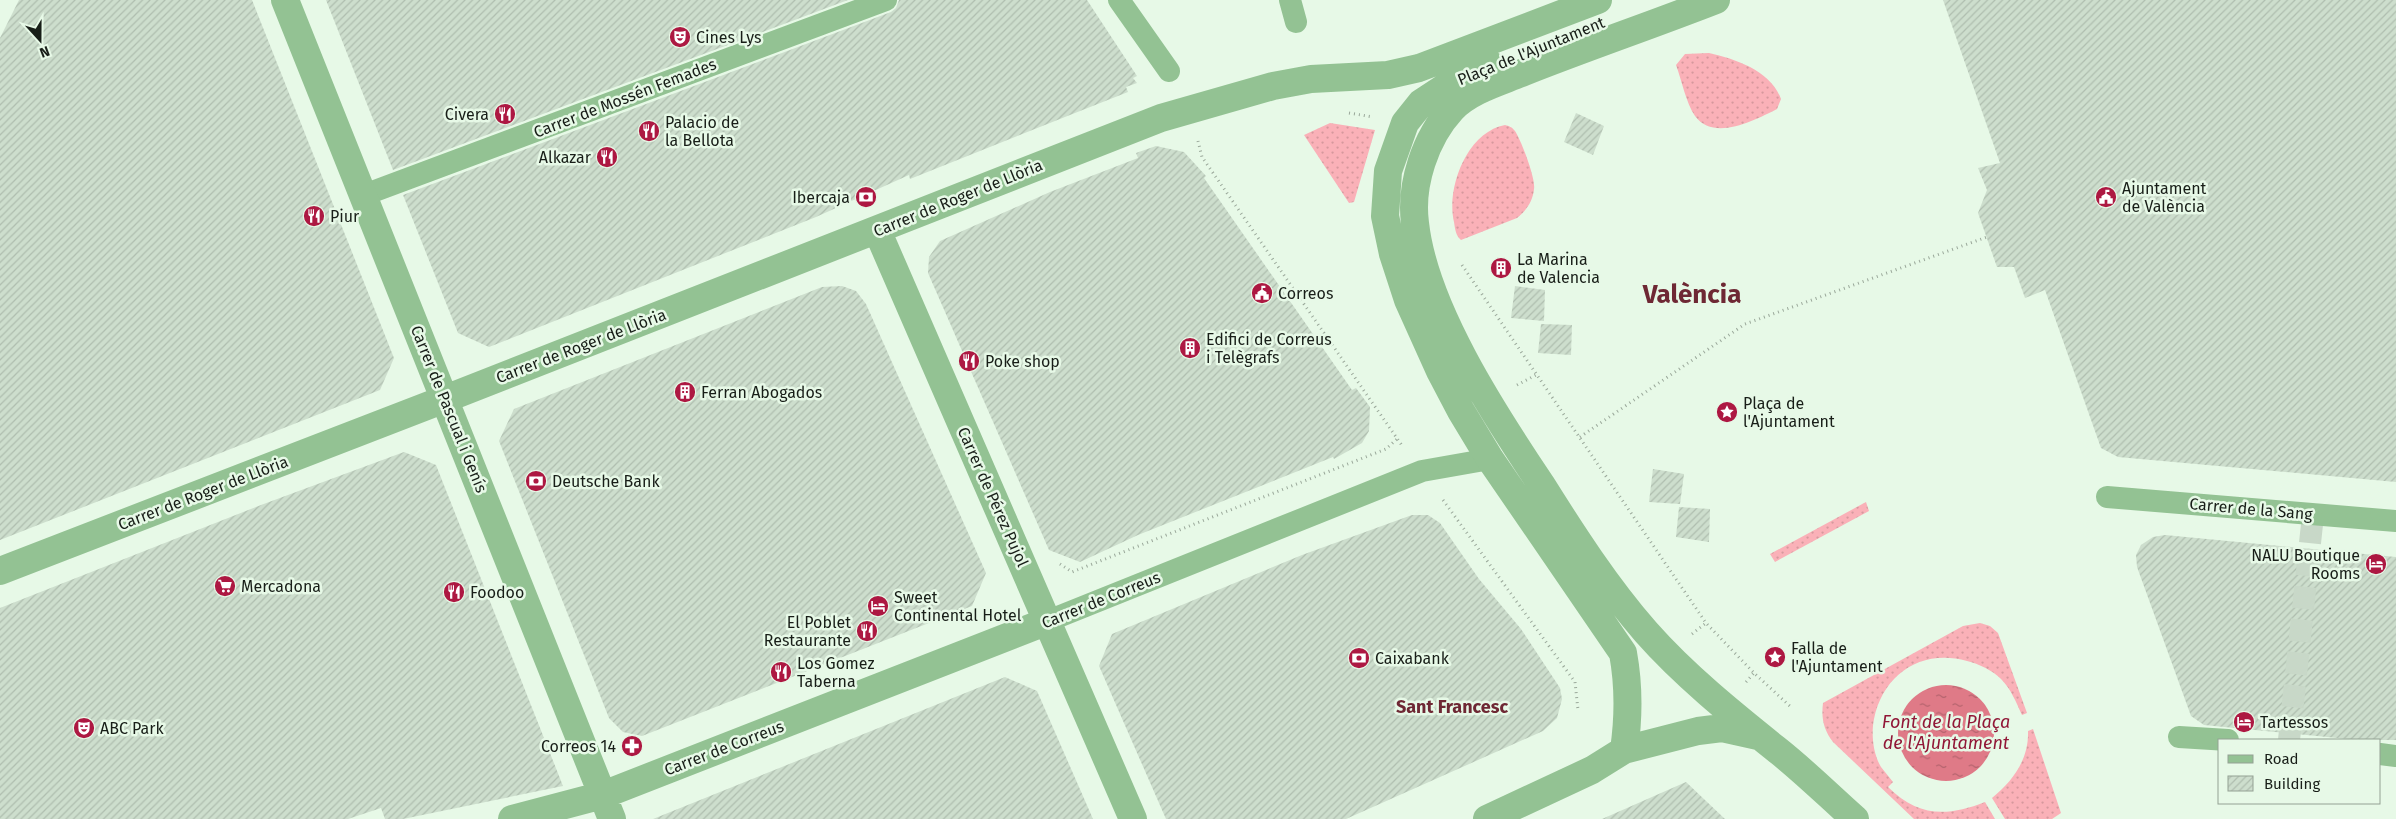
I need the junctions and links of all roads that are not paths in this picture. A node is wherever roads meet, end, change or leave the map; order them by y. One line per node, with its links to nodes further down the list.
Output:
1 (285, 0): 11 (street, Carrer de Pascual i Genís)
2 (886, 0): 11 (street, Carrer de Mossén Femades)
3 (1119, 0): 9 (street)
4 (1290, 0): 8 (street)
5 (1598, 0): 10 (street, Plaça de l'Ajuntament)
6 (1663, 0): 14 (street, Plaça de l'Ajuntament)
7 (1716, 0): 19 (street, Plaça de l'Ajuntament)
8 (1296, 22)
9 (1169, 71)
10 (1161, 118): 12 (street, Carrer de Roger de Llòria)
11 (364, 195): 13 (street, Carrer de Pascual i Genís)
12 (877, 230): 13 (street, Carrer de Roger de Llòria); 18 (street, Carrer de Pérez Pujol)
13 (445, 400): 17 (street, Carrer de Roger de Llòria); 25 (street, Carrer de Pascual i Genís)
14 (1490, 459): 18 (street, Carrer de Correus); 22 (street, Plaça de l'Ajuntament)
15 (2106, 497): 16 (street, Carrer de la Sang)
16 (2396, 521)
17 (0, 571)
18 (1048, 621): 25 (street, Carrer de Correus); 27 (street, Carrer de Pérez Pujol)
19 (1759, 736): 22 (street, Plaça de l'Ajuntament); 29 (street, Plaça de l'Ajuntament)
20 (2179, 736): 21 (street)
21 (2218, 739)
22 (1624, 750): 28 (street)
23 (2381, 754): 24 (street)
24 (2396, 756)
25 (608, 807): 26 (street, Carrer de Correus)
26 (512, 819)
27 (1133, 819)
28 (1487, 819)
29 (1855, 819)

